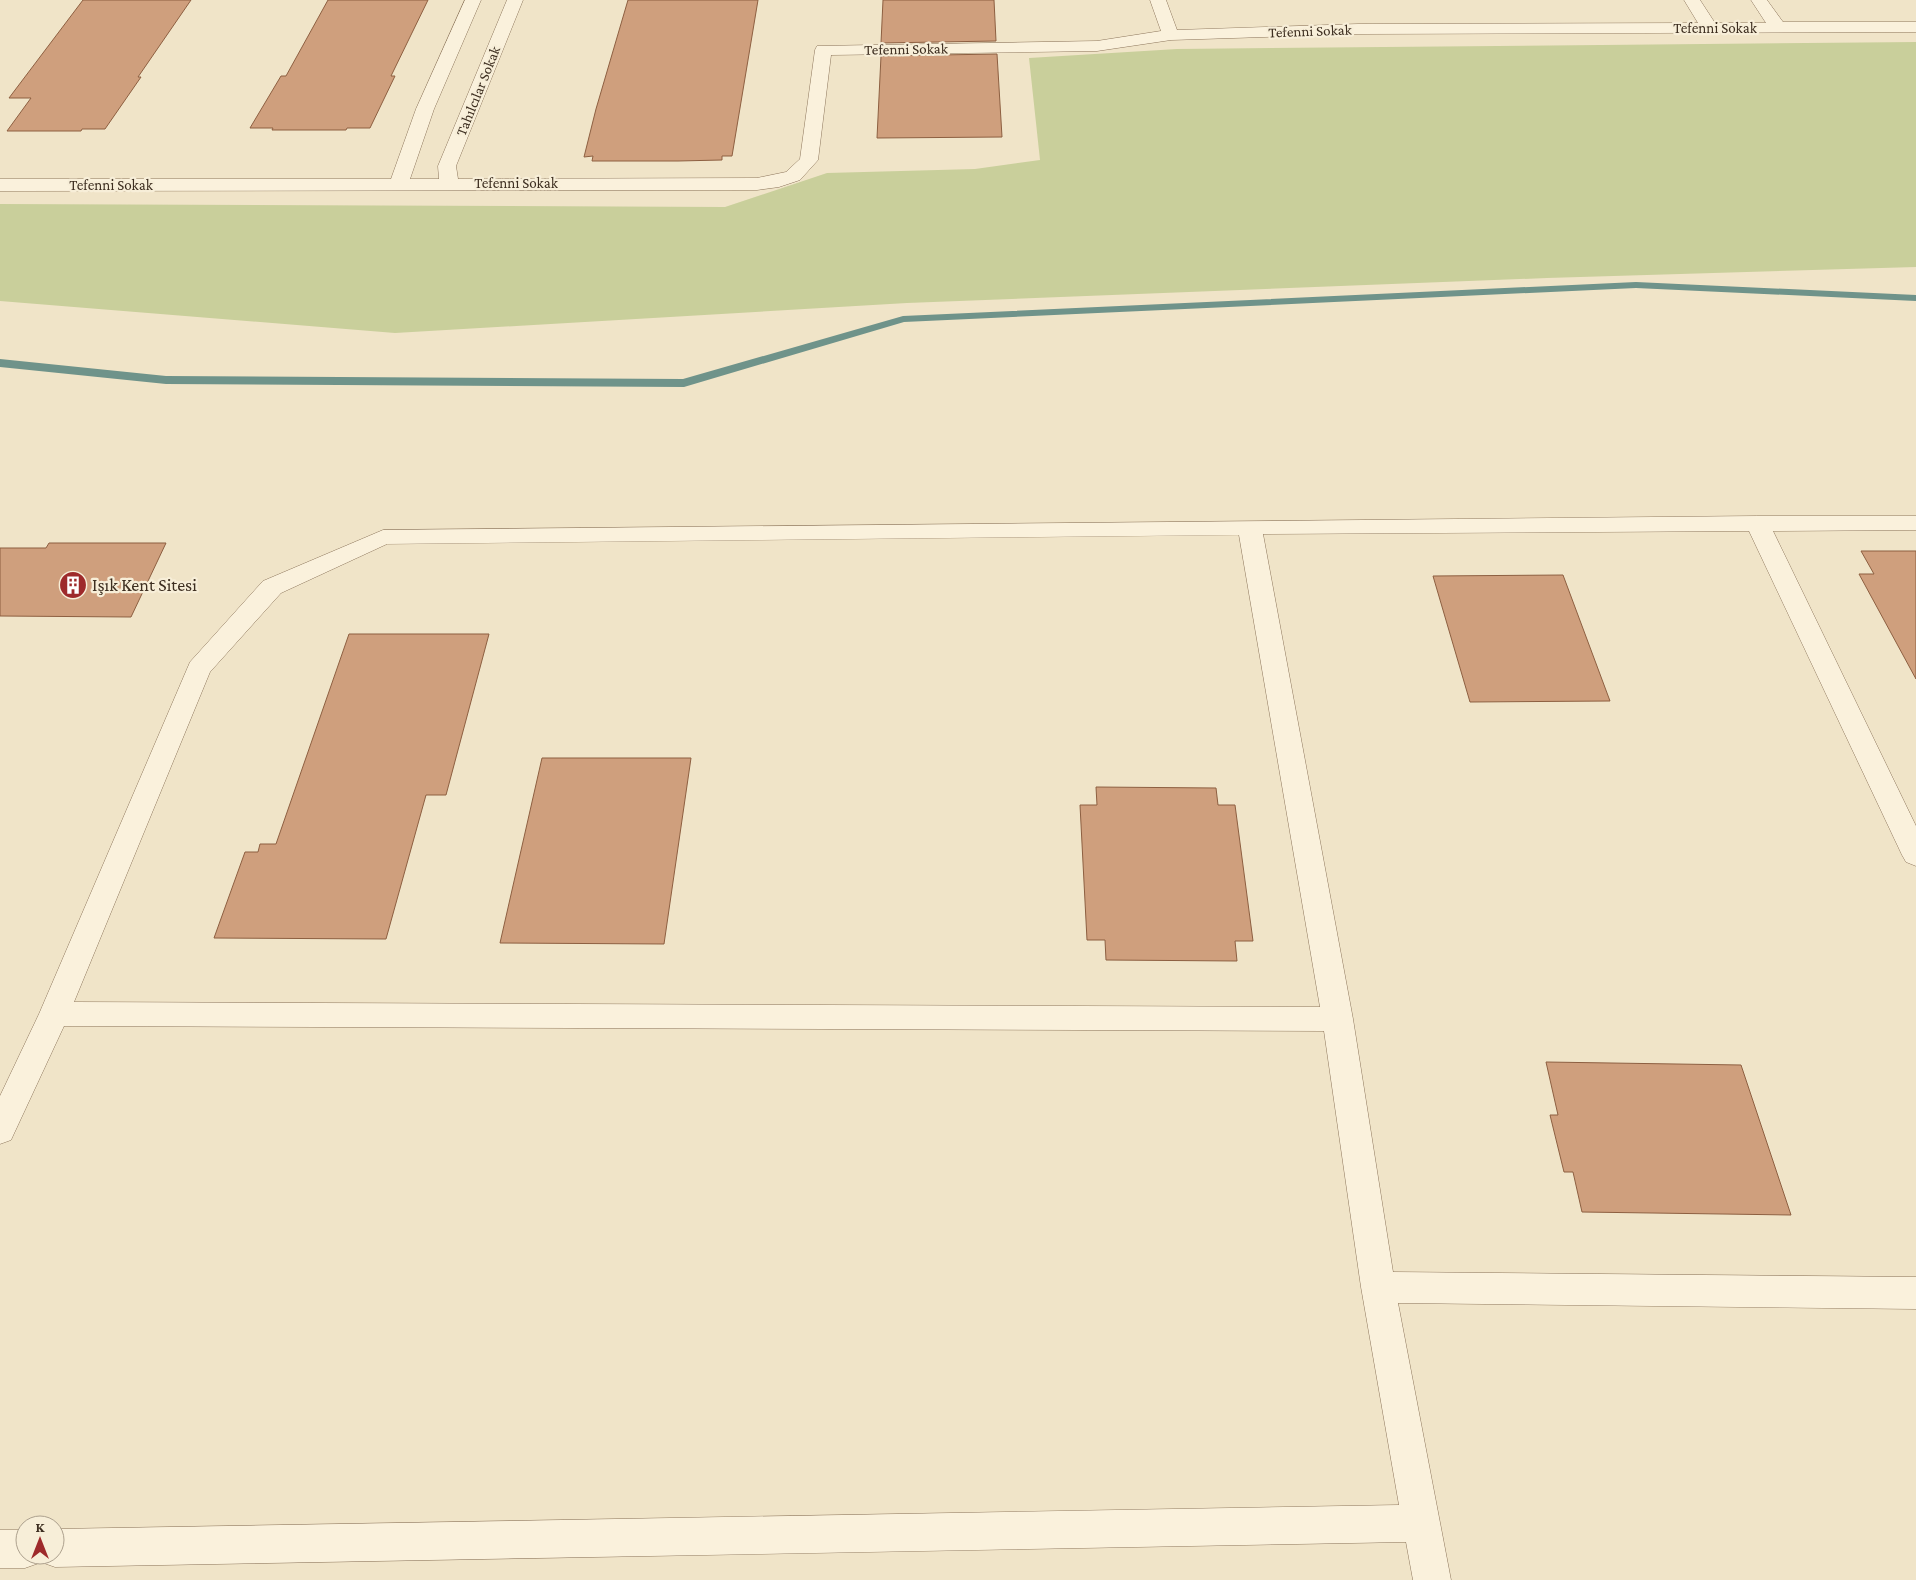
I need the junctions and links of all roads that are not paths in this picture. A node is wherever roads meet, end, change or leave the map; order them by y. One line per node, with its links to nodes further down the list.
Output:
1 (473, 0): 11 (street)
2 (515, 0): 10 (street, Tahılcılar Sokak)
3 (1158, 0): 9 (street)
4 (1692, 0): 6 (street)
5 (1759, 0): 7 (street)
6 (1710, 28): 7 (street, Tefenni Sokak); 9 (street, Tefenni Sokak)
7 (1778, 28): 8 (street, Tefenni Sokak)
8 (1916, 28)
9 (1171, 36): 10 (street, Tefenni Sokak)
10 (449, 183): 11 (street, Tefenni Sokak)
11 (399, 184): 12 (street, Tefenni Sokak)
12 (0, 186)
13 (1757, 523): 14 (street); 15 (street); 16 (street)
14 (1916, 523)
15 (1250, 527): 17 (street); 18 (street)
16 (1916, 855)
17 (54, 1014): 18 (street); 19 (street)
18 (1338, 1018): 20 (street)
19 (0, 1130)
20 (1378, 1287): 21 (street); 22 (street)
21 (1916, 1293)
22 (1422, 1522): 23 (street); 26 (street)
23 (65, 1548)
24 (0, 1549): 25 (street)
25 (15, 1549)
26 (1432, 1580)

